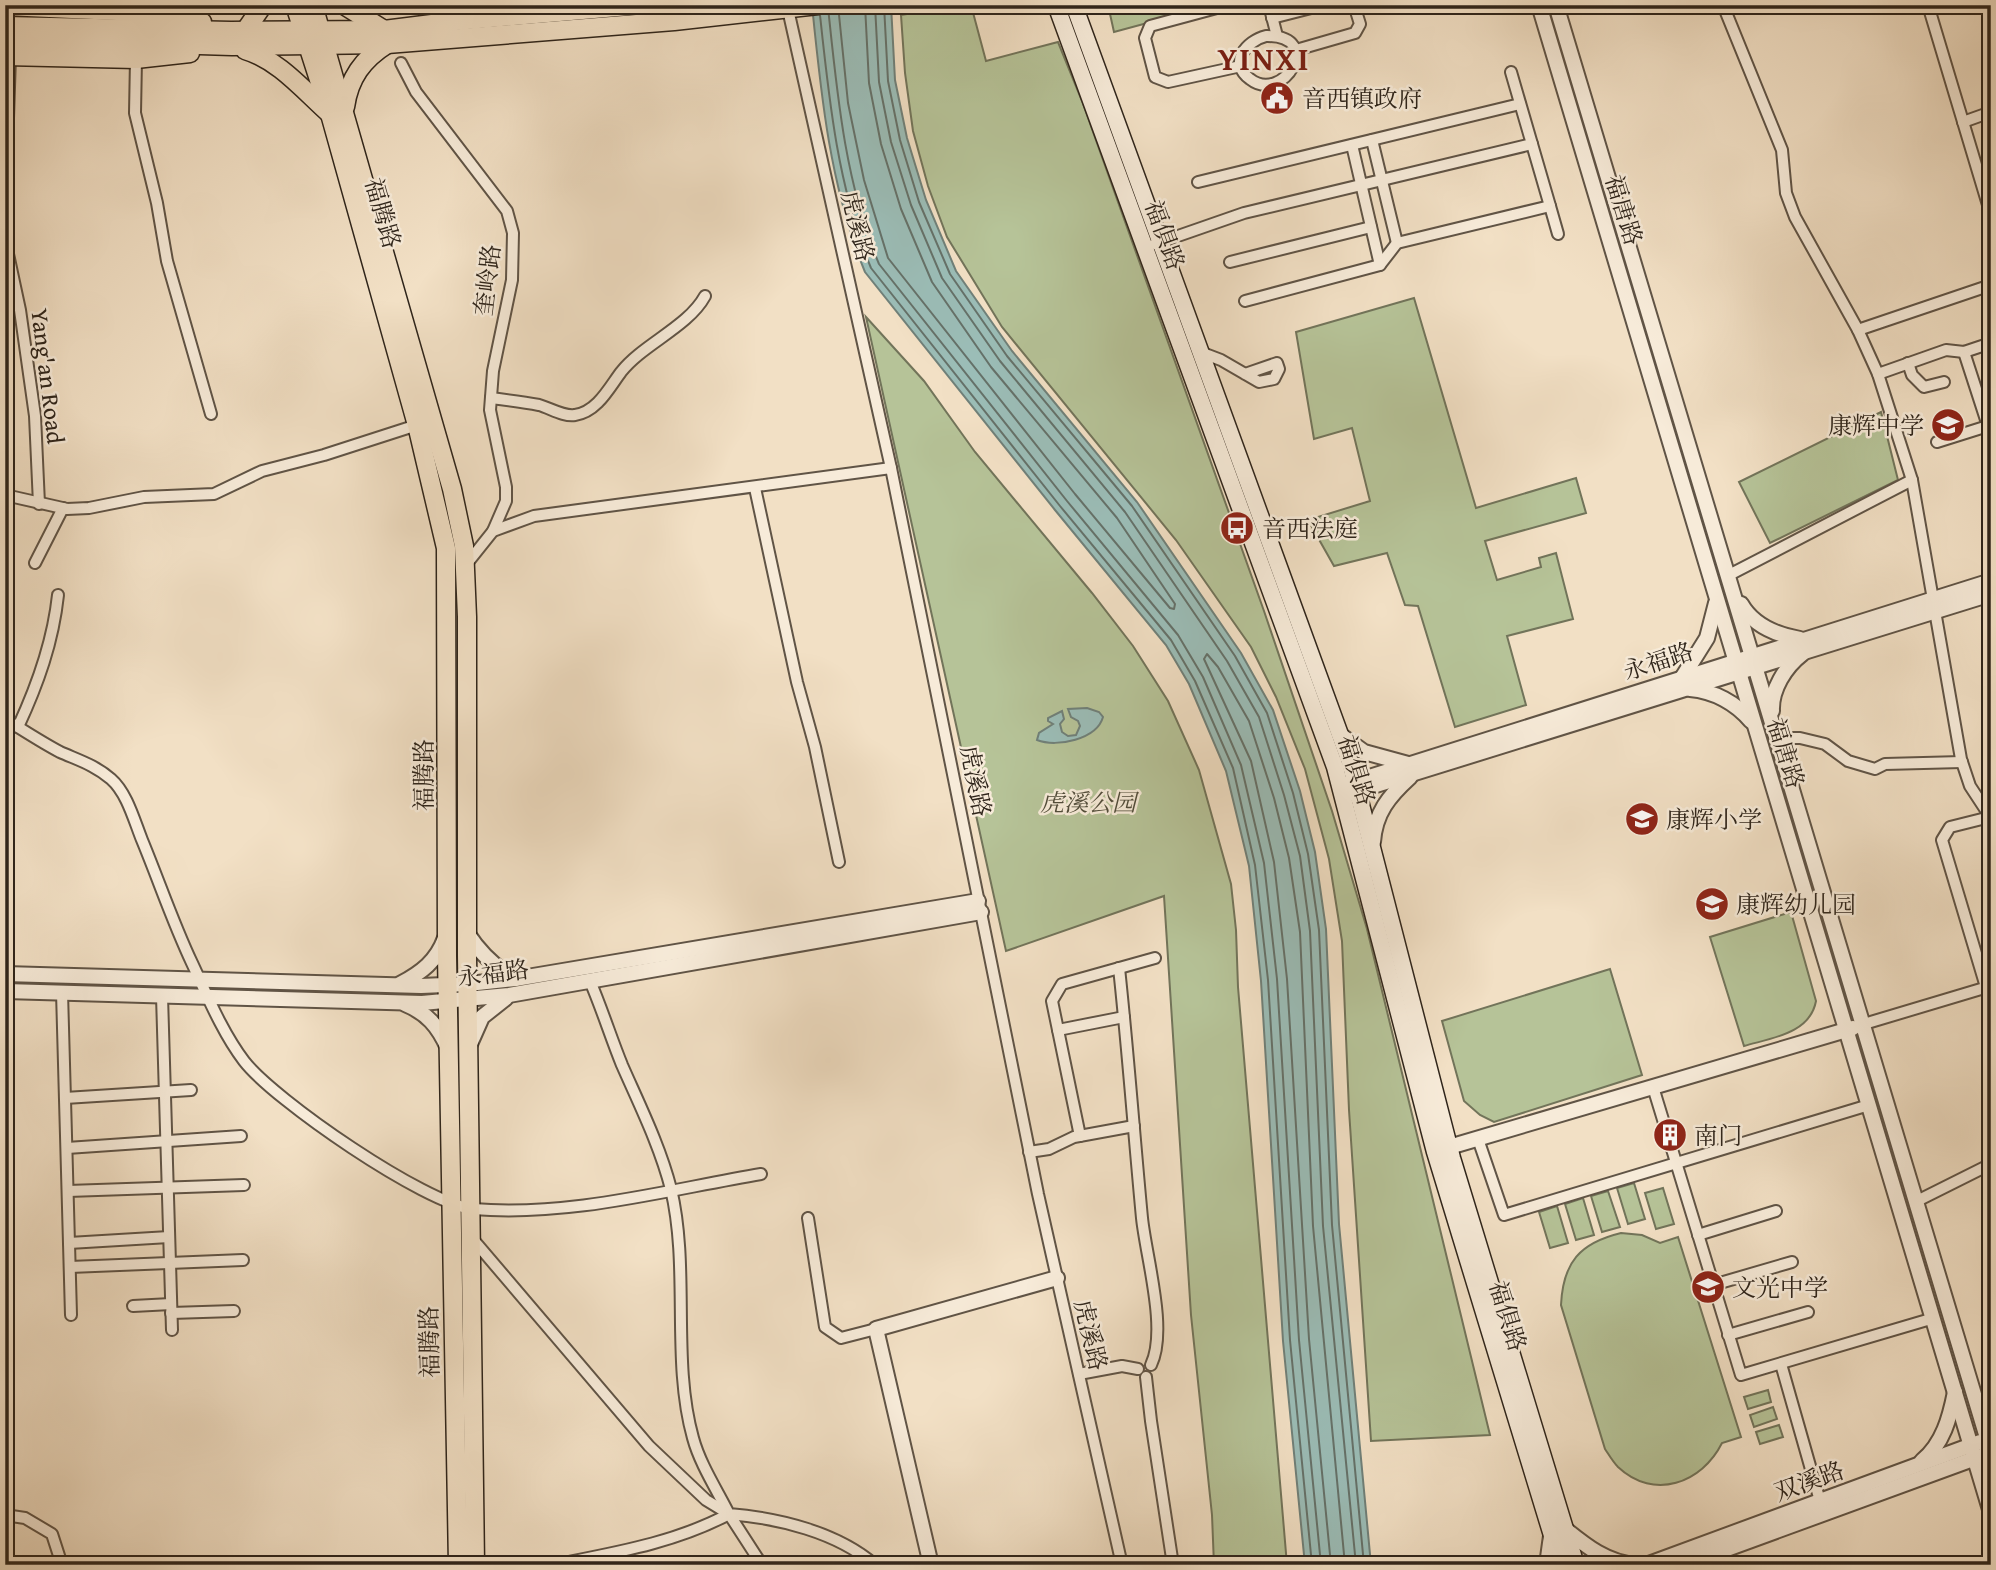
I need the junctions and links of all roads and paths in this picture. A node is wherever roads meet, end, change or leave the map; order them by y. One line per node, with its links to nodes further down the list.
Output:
1 (263, 5): 23 (main road)
2 (295, 5): 26 (main road, 福腾路)
3 (313, 5): 26 (main road, 福腾路)
4 (344, 5): 25 (main road)
5 (640, 5): 25 (main road)
6 (1043, 5): 27 (main road)
7 (1056, 5): 27 (main road, 福俱路)
8 (1074, 5): 27 (main road, 福俱路)
9 (1088, 5): 27 (main road)
10 (1228, 5): 32 (street)
11 (1269, 5): 21 (street)
12 (1324, 5): 21 (street)
13 (1355, 5): 29 (street)
14 (1539, 5): 84 (street, 福唐路)
15 (1556, 5): 79 (street, 福唐路)
16 (1723, 5): 57 (street)
17 (1928, 5): 37 (street)
18 (5, 6): 19 (main road)
19 (32, 6): 23 (main road)
20 (799, 7): 25 (main road); 70 (street, 虎溪路)
21 (1272, 18): 24 (street)
22 (5, 26): 28 (main road)
23 (236, 36): 26 (main road); 28 (main road); 28 (main road); 35 (main road)
24 (1277, 36): 29 (street); 32 (street)
25 (386, 37): 26 (main road); 35 (main road)
26 (314, 38): 35 (main road, 福腾路)
27 (1078, 39): 51 (main road, 福俱路)
28 (142, 44): 30 (main road); 66 (street)
29 (1296, 50): 32 (street)
30 (7, 51): 45 (street, Yang'an Road)
31 (401, 63): 65 (street, 奎岭路)
32 (1241, 66)
33 (1511, 72): 34 (street)
34 (1520, 104): 38 (street); 39 (street)
35 (337, 112): 67 (main road, 福腾路); 78 (main road, 福腾路)
36 (1991, 112): 37 (street)
37 (1963, 122): 46 (street)
38 (1372, 140): 40 (street); 41 (street)
39 (1532, 144): 41 (street); 44 (street)
40 (1352, 145): 42 (street); 43 (street)
41 (1382, 181): 43 (street); 49 (street)
42 (1198, 182)
43 (1362, 186): 47 (street); 51 (street)
44 (1550, 206): 48 (street); 49 (street)
45 (5, 212): 50 (street, Yang'an Road)
46 (1991, 215)
47 (1371, 227): 52 (street); 53 (street)
48 (1558, 234)
49 (1397, 243): 53 (street)
50 (6, 245): 74 (street, Yang'an Road)
51 (1153, 245): 59 (main road, 福俱路); 98 (main road, 福俱路)
52 (1230, 262)
53 (1380, 265): 56 (street)
54 (1991, 285): 57 (street)
55 (705, 296): 65 (street)
56 (1245, 301)
57 (1858, 330): 63 (street)
58 (1991, 343): 60 (street)
59 (1200, 352): 62 (street); 94 (main road, 福俱路)
60 (1964, 352): 61 (street); 68 (street)
61 (1908, 363): 63 (street); 64 (street)
62 (1245, 374)
63 (1878, 374): 71 (street)
64 (1944, 382)
65 (491, 398): 76 (street, 奎岭路)
66 (211, 414)
67 (416, 425): 75 (street); 103 (main road, 福腾路)
68 (1989, 426): 69 (street)
69 (1937, 442)
70 (891, 468): 72 (street); 102 (street, 虎溪路)
71 (1912, 480): 79 (street); 85 (street)
72 (755, 488): 76 (street); 101 (street)
73 (5, 495): 74 (street)
74 (39, 504): 75 (street)
75 (63, 508): 77 (street)
76 (494, 531): 78 (street)
77 (35, 564)
78 (465, 566): 104 (main road, 福腾路)
79 (1729, 576): 81 (street, 福唐路)
80 (1991, 581): 85 (street, 永福路)
81 (1734, 594): 86 (street); 87 (street, 福唐路)
82 (1991, 594): 85 (street, 永福路)
83 (58, 595): 93 (street)
84 (1716, 598): 88 (street, 福唐路); 89 (street)
85 (1933, 605): 86 (street, 永福路); 96 (street)
86 (1803, 646): 87 (street, 永福路); 91 (street)
87 (1754, 661): 88 (street, 永福路); 91 (street, 福唐路)
88 (1737, 667): 89 (street, 永福路); 92 (street, 福唐路)
89 (1684, 683): 92 (street); 97 (street, 永福路)
90 (5, 719): 93 (street)
91 (1772, 720): 95 (street, 福唐路)
92 (1754, 725): 124 (street, 福唐路)
93 (18, 727): 109 (street)
94 (1339, 734): 97 (street); 98 (main road, 福俱路)
95 (1778, 738): 96 (street); 122 (street, 福唐路)
96 (1962, 762): 99 (street)
97 (1411, 769): 98 (street, 永福路); 100 (street)
98 (1348, 789): 100 (main road, 福俱路); 138 (main road, 福俱路)
99 (1991, 818): 112 (street)
100 (1372, 850): 138 (main road, 福俱路)
101 (839, 862)
102 (980, 906): 108 (street, 永福路); 110 (street, 永福路); 139 (street, 虎溪路)
103 (447, 933): 111 (street); 116 (main road, 福腾路)
104 (467, 933): 108 (street); 115 (main road, 福腾路)
105 (1155, 958): 106 (street)
106 (1119, 968): 121 (street); 123 (street)
107 (5, 974): 109 (street, 永福路)
108 (515, 979): 115 (street, 永福路)
109 (201, 981): 111 (street, 永福路); 119 (street)
110 (590, 981): 117 (street, 永福路); 145 (street)
111 (398, 986): 116 (street, 永福路)
112 (1988, 987): 122 (street)
113 (5, 990): 114 (street, 永福路)
114 (62, 992): 118 (street, 永福路); 130 (street)
115 (468, 992): 116 (street, 永福路); 117 (street, 永福路); 125 (main road, 福腾路)
116 (448, 993): 120 (street, 永福路); 126 (main road, 福腾路)
117 (509, 995): 125 (street)
118 (162, 996): 119 (street, 永福路); 129 (street)
119 (209, 998): 120 (street, 永福路); 148 (street)
120 (401, 1002): 126 (street)
121 (1124, 1017): 123 (street); 132 (street)
122 (1864, 1024): 124 (street); 147 (street, 福唐路)
123 (1058, 1030): 134 (street)
124 (1846, 1030): 127 (street); 131 (street, 福唐路)
125 (468, 1048): 149 (main road, 福腾路)
126 (449, 1049): 148 (main road, 福腾路)
127 (1653, 1087): 135 (street); 140 (street)
128 (191, 1090): 129 (street)
129 (165, 1092): 130 (street); 136 (street)
130 (65, 1098): 137 (street)
131 (1869, 1105): 140 (street); 167 (street, 福唐路)
132 (1134, 1126): 134 (street); 172 (street)
133 (241, 1136): 136 (street)
134 (1080, 1136): 139 (street)
135 (1478, 1139): 138 (street); 140 (street)
136 (166, 1141): 137 (street); 144 (street)
137 (67, 1148): 146 (street)
138 (1442, 1149): 184 (main road, 福俱路)
139 (1030, 1152): 160 (street, 虎溪路)
140 (1676, 1163): 152 (street)
141 (1991, 1164): 147 (street)
142 (761, 1174): 145 (street)
143 (244, 1185): 144 (street)
144 (168, 1188): 146 (street); 153 (street)
145 (671, 1189): 149 (street); 182 (street)
146 (68, 1191): 155 (street)
147 (1917, 1201): 174 (street, 福唐路)
148 (451, 1202): 149 (street); 186 (main road, 福腾路)
149 (470, 1209): 154 (main road, 福腾路)
150 (1776, 1211): 152 (street)
151 (808, 1218): 168 (street)
152 (1698, 1235): 161 (street)
153 (169, 1237): 155 (street); 157 (street)
154 (471, 1237): 182 (street); 187 (main road, 福腾路)
155 (69, 1243): 159 (street)
156 (243, 1260): 157 (street)
157 (170, 1262): 159 (street); 163 (street)
158 (1793, 1262): 161 (street)
159 (70, 1267): 166 (street)
160 (1057, 1279): 168 (street); 173 (street, 虎溪路)
161 (1713, 1285): 170 (street)
162 (133, 1306): 163 (street)
163 (171, 1308): 164 (street); 169 (street)
164 (234, 1311)
165 (1808, 1312): 170 (street)
166 (71, 1315)
167 (1934, 1318): 171 (street); 175 (street, 福唐路)
168 (876, 1329): 191 (street)
169 (172, 1330)
170 (1728, 1335): 171 (street)
171 (1781, 1364): 180 (street)
172 (1142, 1373): 173 (street); 193 (street)
173 (1079, 1374): 192 (street, 虎溪路)
174 (1972, 1387): 176 (street); 177 (street, 福唐路)
175 (1955, 1391): 178 (street, 福唐路); 179 (street)
176 (1991, 1406)
177 (1990, 1445): 178 (street, 双溪路)
178 (1973, 1452): 179 (street, 双溪路); 181 (street, 福唐路); 199 (street, 双溪路)
179 (1916, 1466): 180 (street, 双溪路)
180 (1821, 1501): 198 (street, 双溪路)
181 (1991, 1513)
182 (729, 1514): 188 (street); 189 (street); 190 (street)
183 (5, 1515): 185 (street)
184 (1558, 1532): 194 (street); 195 (main road, 福俱路); 196 (main road, 福俱路); 197 (street)
185 (62, 1565)
186 (458, 1565)
187 (475, 1565)
188 (553, 1565)
189 (762, 1565)
190 (875, 1565)
191 (931, 1565)
192 (1122, 1565)
193 (1173, 1565)
194 (1546, 1565)
195 (1561, 1565)
196 (1576, 1565)
197 (1636, 1565)
198 (1646, 1565)
199 (1683, 1565)

